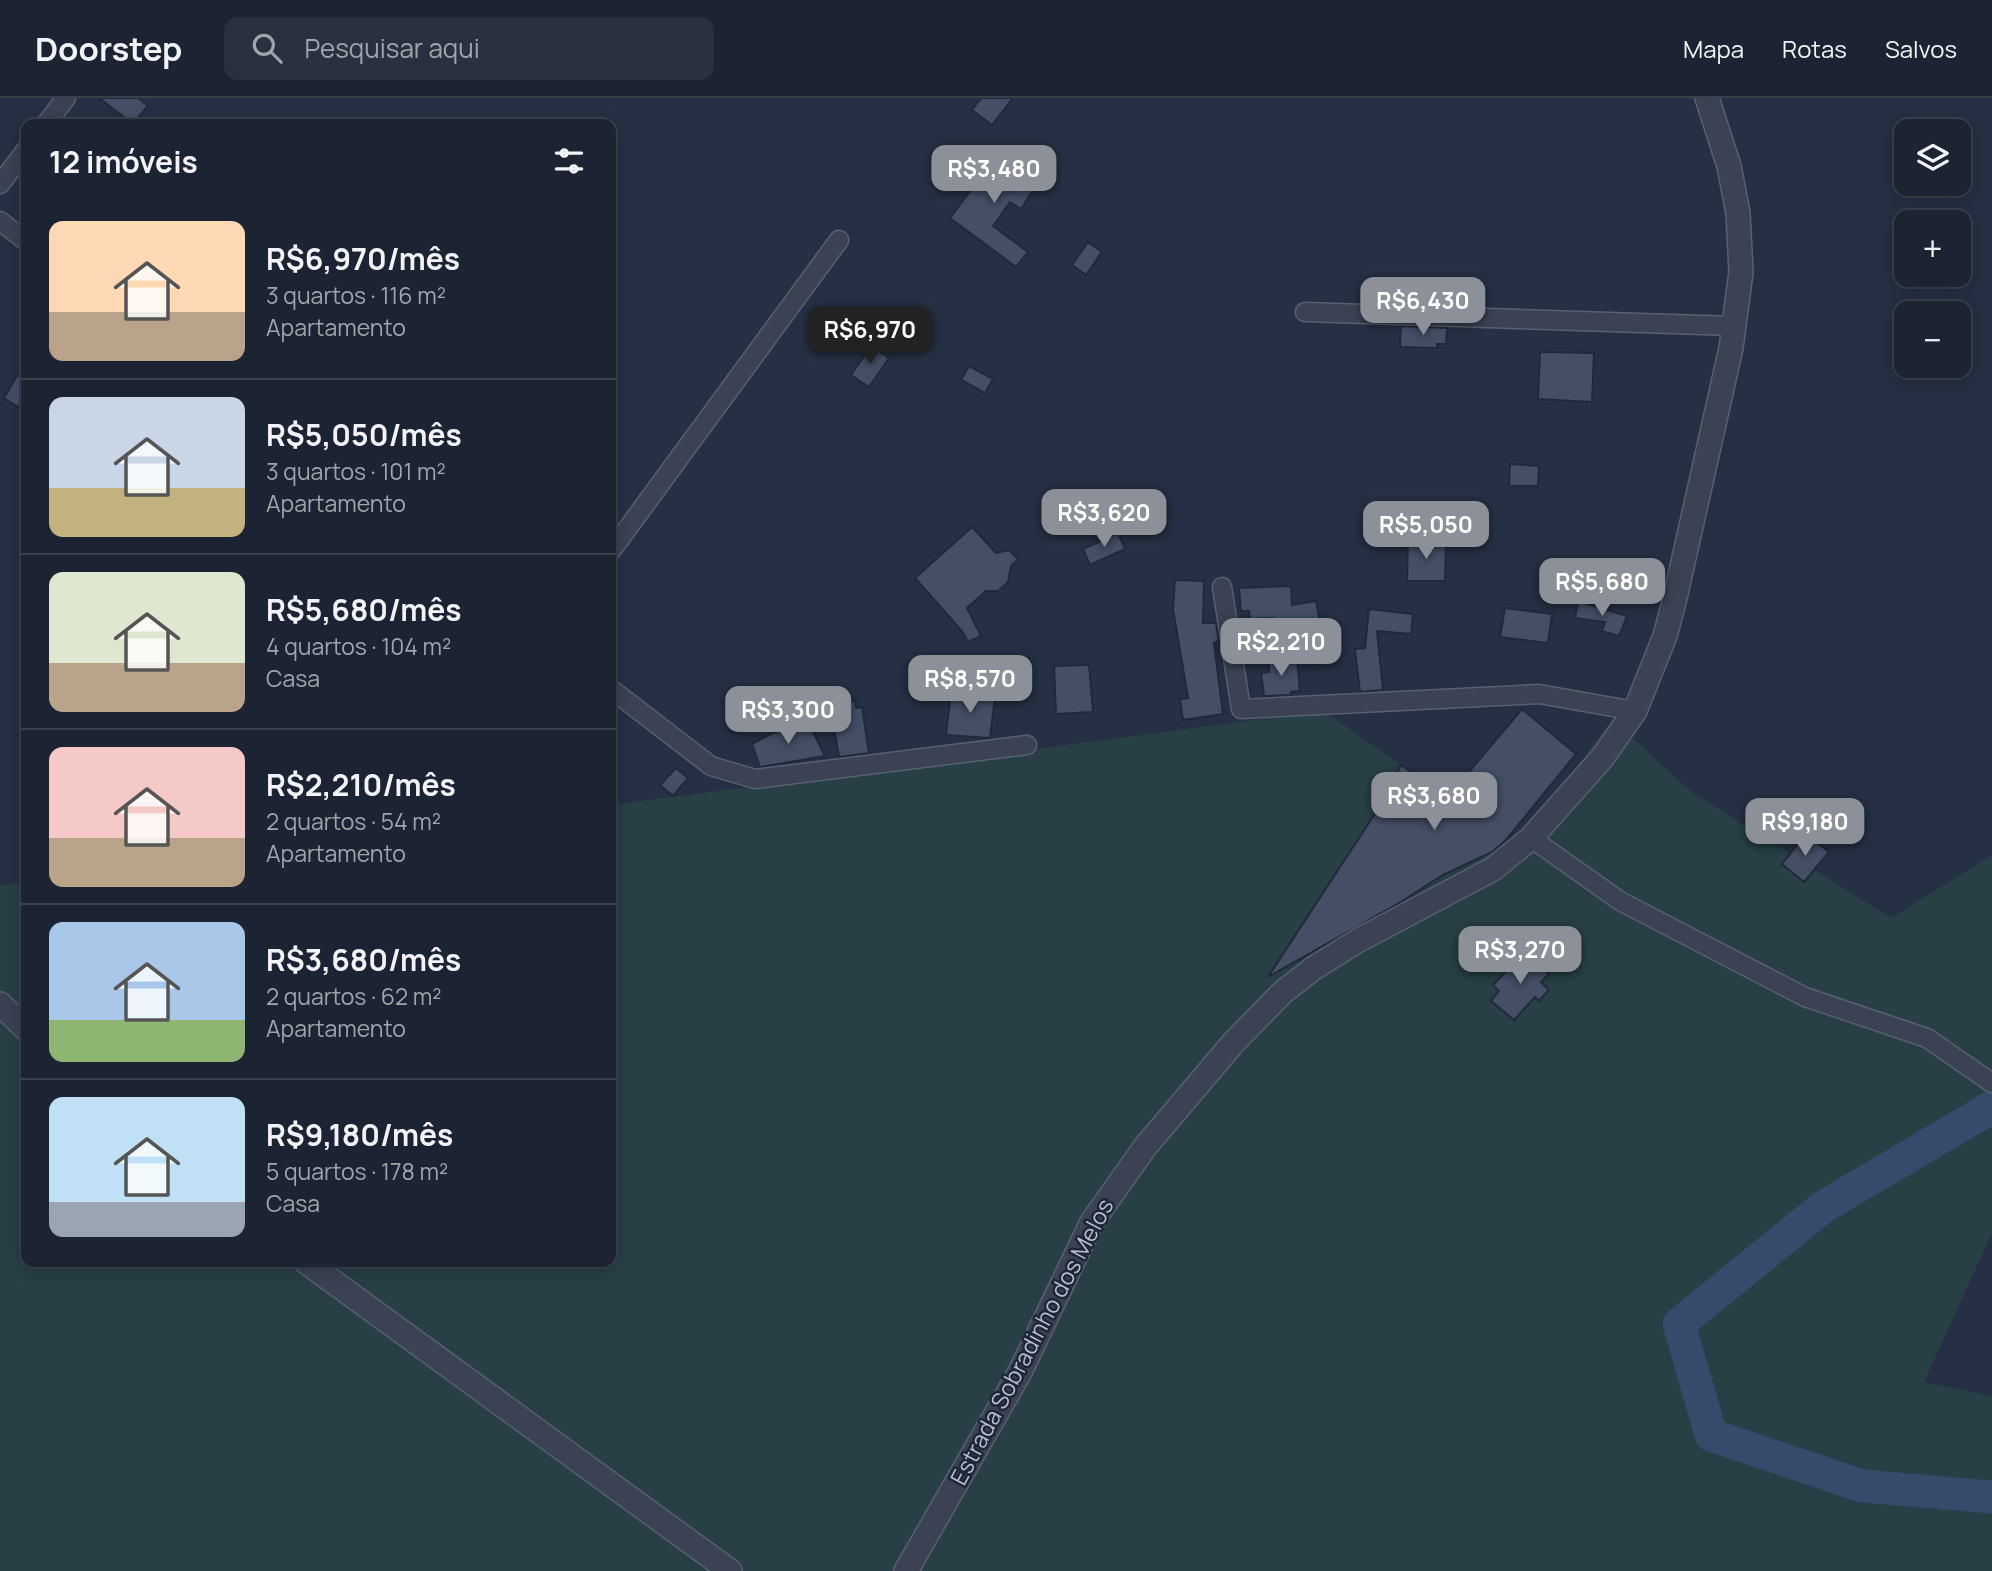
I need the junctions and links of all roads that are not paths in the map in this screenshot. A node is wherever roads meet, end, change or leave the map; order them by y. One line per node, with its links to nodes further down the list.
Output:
1 (66, 98): 3 (street)
2 (1707, 98): 10 (street, Estrada Sobradinho dos Melos)
3 (50, 119)
4 (21, 157): 5 (street)
5 (0, 184)
6 (1, 225): 7 (street)
7 (21, 238)
8 (839, 240): 11 (street)
9 (1305, 312): 10 (street)
10 (1734, 327): 14 (street, Estrada Sobradinho dos Melos)
11 (616, 544)
12 (1222, 587): 14 (street)
13 (616, 694): 15 (street)
14 (1635, 711): 16 (street, Estrada Sobradinho dos Melos)
15 (1027, 745)
16 (1531, 838): 19 (street); 22 (street, Estrada Sobradinho dos Melos)
17 (0, 1004): 18 (street)
18 (21, 1024)
19 (1992, 1083)
20 (313, 1267): 21 (street)
21 (730, 1571)
22 (906, 1571)

